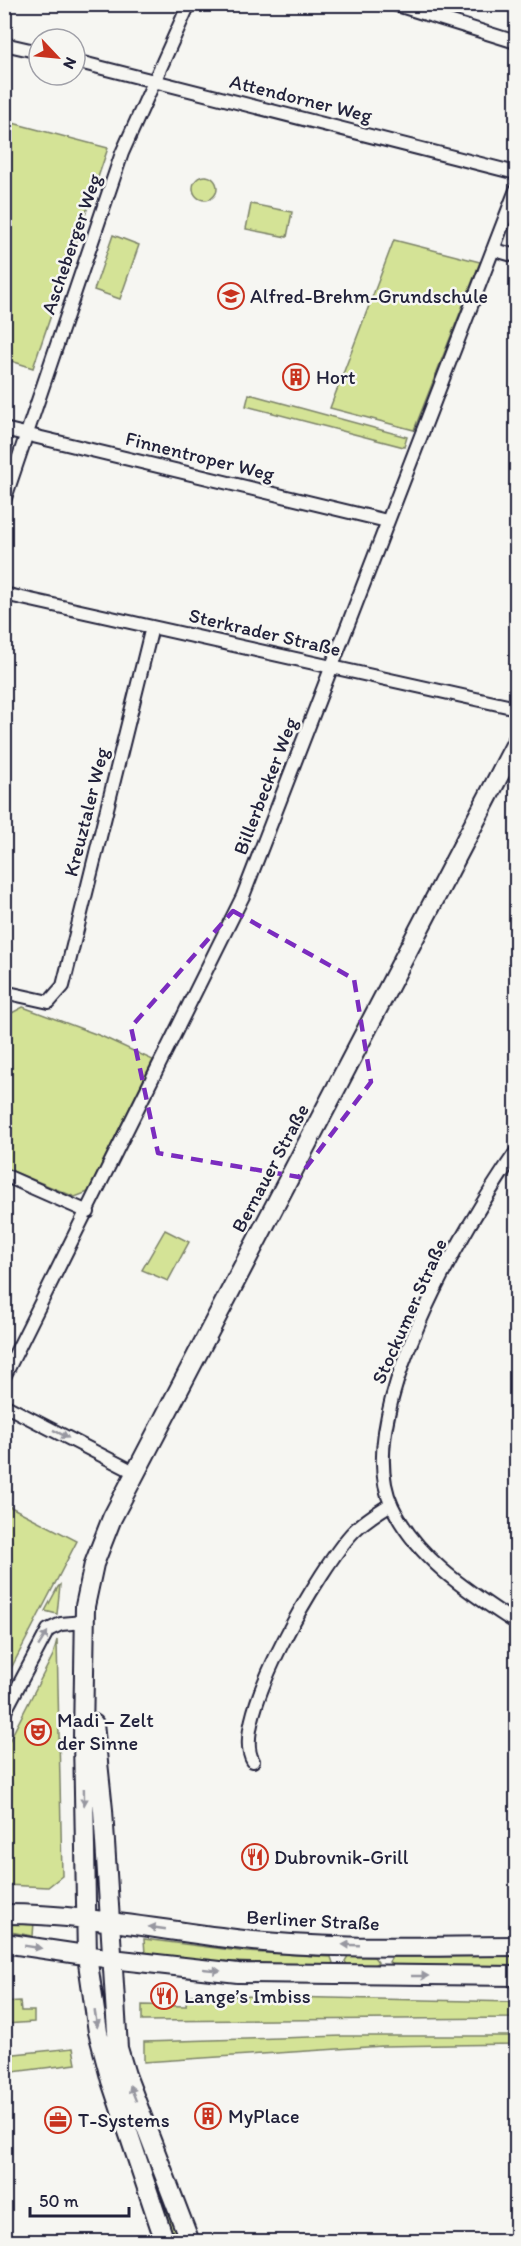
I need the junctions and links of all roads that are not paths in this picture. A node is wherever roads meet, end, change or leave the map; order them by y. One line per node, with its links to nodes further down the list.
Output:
1 (189, 4): 7 (street, Ascheberger Weg)
2 (394, 4): 3 (street)
3 (516, 42)
4 (4, 44): 5 (street)
5 (27, 49)
6 (87, 64): 7 (street, Attendorner Weg)
7 (154, 81): 8 (street, Attendorner Weg); 13 (street, Ascheberger Weg)
8 (516, 172)
9 (516, 190): 10 (street, Billerbecker Weg)
10 (495, 250): 11 (street); 15 (street, Billerbecker Weg)
11 (516, 256)
12 (4, 429): 13 (street, Finnentroper Weg)
13 (28, 434): 14 (street, Ascheberger Weg); 15 (street, Finnentroper Weg)
14 (4, 501)
15 (387, 521): 18 (street, Billerbecker Weg)
16 (4, 594): 17 (street, Sterkrader Straße)
17 (152, 627): 18 (street, Sterkrader Straße); 21 (street, Kreuztaler Weg)
18 (332, 666): 19 (street, Sterkrader Straße); 24 (street, Billerbecker Weg)
19 (516, 708)
20 (516, 743): 27 (main road, Bernauer Straße)
21 (5, 993)
22 (516, 1152): 28 (street, Stockumer Straße)
23 (4, 1175): 24 (street)
24 (88, 1212): 25 (street, Billerbecker Weg)
25 (4, 1377)
26 (4, 1405): 27 (street, one-way to 27)
27 (136, 1473): 30 (main road, Bernauer Straße)
28 (391, 1504): 29 (street, Stockumer Straße); 32 (street)
29 (516, 1623)
30 (84, 1626): 31 (street, one-way to 30); 34 (main road, Bernauer Straße, one-way to 34); 35 (main road, Bernauer Straße)
31 (4, 1713)
32 (253, 1761)
33 (4, 1914): 34 (main road, Berliner Straße)
34 (85, 1918): 35 (main road, Berliner Straße); 38 (main road, Bernauer Straße)
35 (109, 1921): 37 (main road, Berliner Straße, one-way to 35); 39 (main road, Bernauer Straße)
36 (4, 1943): 38 (main road, one-way to 38)
37 (516, 1946)
38 (87, 1956): 39 (main road); 41 (main road, Bernauer Straße, one-way to 41)
39 (112, 1959): 40 (main road, one-way to 40); 42 (main road, Bernauer Straße, one-way to 39)
40 (516, 1976)
41 (165, 2241)
42 (190, 2241)

